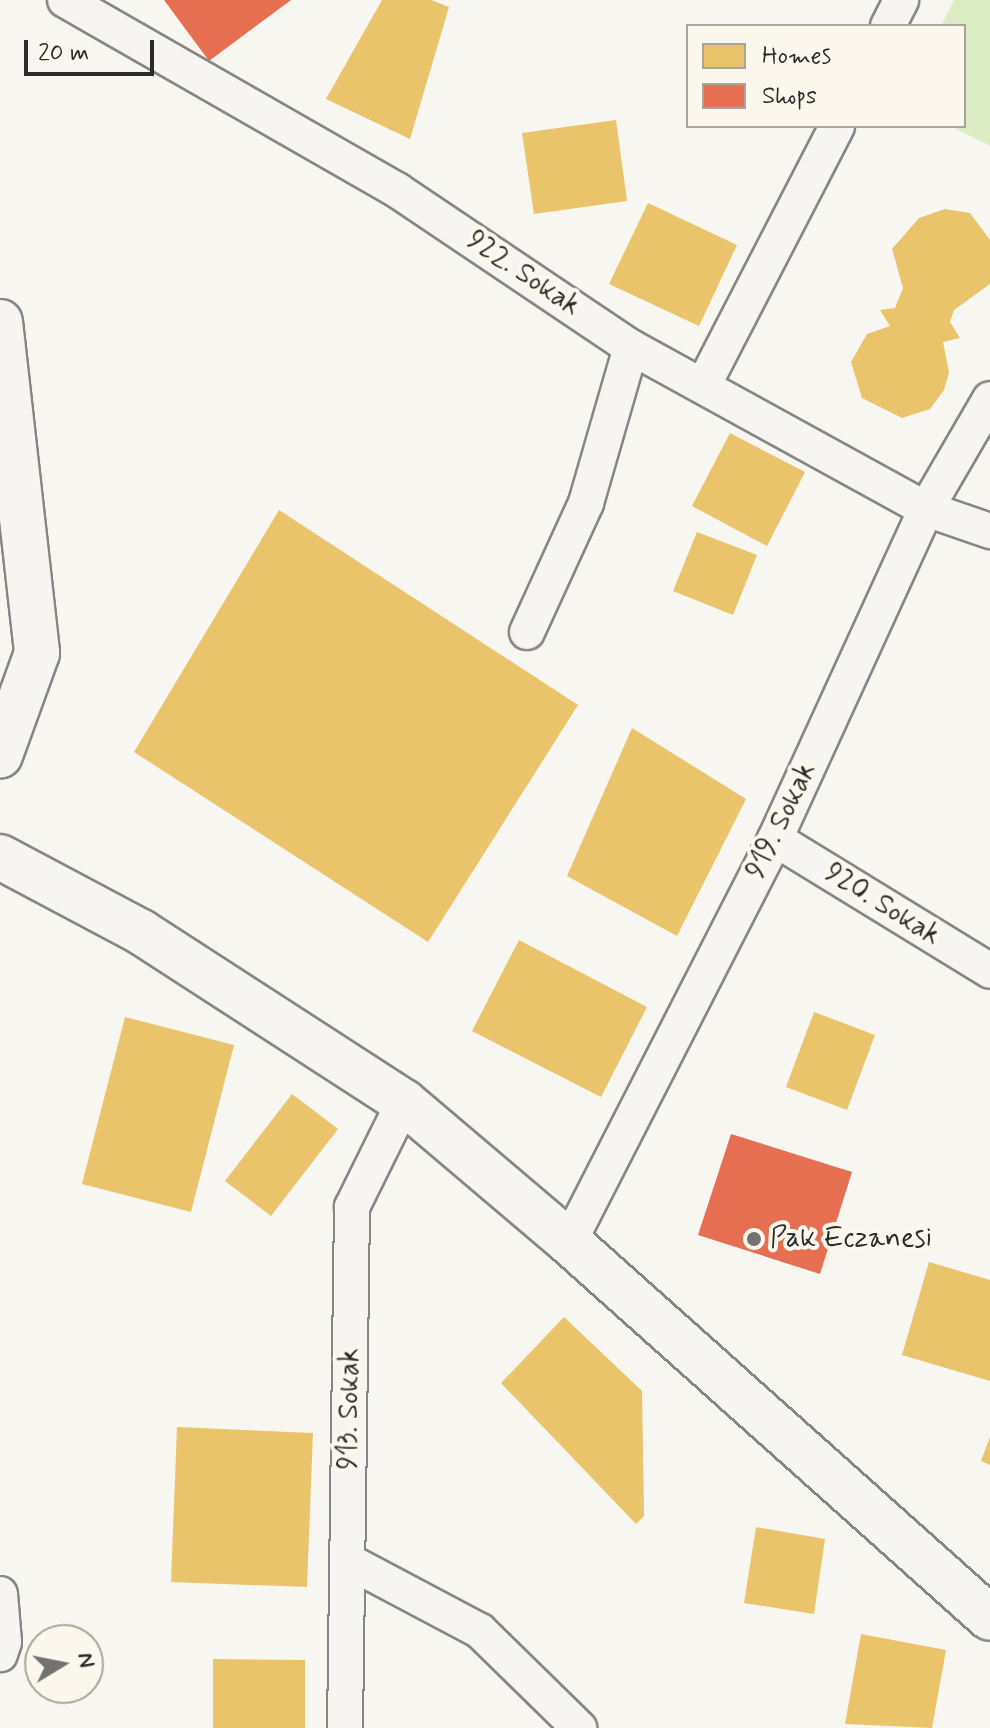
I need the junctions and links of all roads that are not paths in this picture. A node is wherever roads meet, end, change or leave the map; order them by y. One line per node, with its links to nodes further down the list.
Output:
1 (65, 0): 6 (street, 922. Sokak)
2 (901, 0): 3 (street)
3 (889, 24)
4 (836, 128): 7 (street)
5 (0, 322): 12 (street)
6 (631, 347): 7 (street, 922. Sokak); 11 (street)
7 (703, 386): 9 (street, 922. Sokak)
8 (990, 399): 9 (street, 919. Sokak)
9 (926, 509): 10 (street, 922. Sokak); 13 (street, 919. Sokak)
10 (990, 531)
11 (527, 632)
12 (0, 755)
13 (775, 839): 15 (street, 920. Sokak); 17 (street, 919. Sokak)
14 (0, 857): 16 (street)
15 (990, 971)
16 (404, 1102): 17 (street); 18 (street, 913. Sokak)
17 (569, 1242): 20 (street)
18 (348, 1561): 22 (street, 913. Sokak); 23 (street)
19 (0, 1594): 21 (street)
20 (990, 1618)
21 (0, 1654)
22 (345, 1728)
23 (579, 1728)

